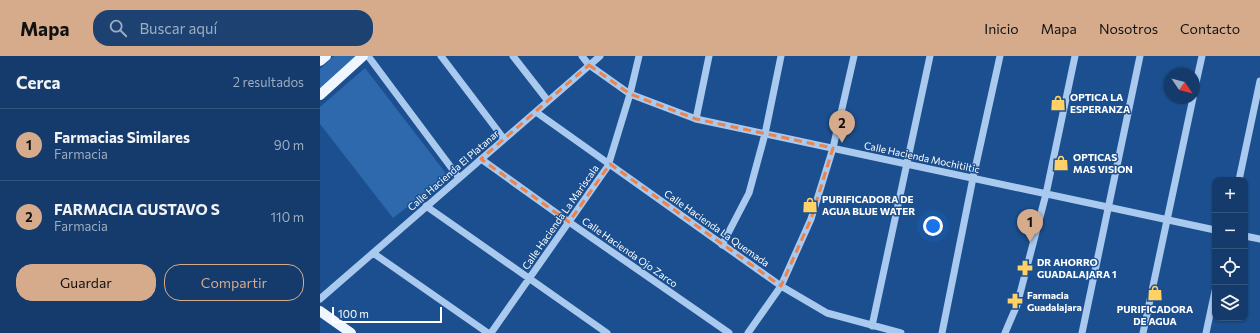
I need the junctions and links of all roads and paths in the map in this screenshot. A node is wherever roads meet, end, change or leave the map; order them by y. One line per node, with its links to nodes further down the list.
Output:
1 (326, 56): 17 (main road)
2 (363, 56): 22 (main road)
3 (368, 56): 34 (street)
4 (441, 56): 28 (street)
5 (513, 56): 23 (street)
6 (582, 56): 18 (street)
7 (600, 56): 18 (street, Calle Hacienda El Platanar)
8 (639, 56): 21 (street, Calle Hacienda La Mariscala)
9 (709, 56): 26 (street)
10 (781, 56): 27 (street)
11 (854, 56): 29 (street)
12 (930, 56): 31 (street)
13 (1000, 56): 35 (street)
14 (1075, 56): 36 (street)
15 (1140, 56): 38 (street)
16 (1202, 56): 19 (street)
17 (320, 61)
18 (589, 66): 21 (street, Calle Hacienda Mochitiltic); 23 (street, Calle Hacienda El Platanar)
19 (1199, 68)
20 (1260, 81): 33 (street)
21 (630, 94): 26 (street, Calle Hacienda Mochitiltic); 32 (street, Calle Hacienda La Mariscala)
22 (320, 95)
23 (548, 101): 25 (street, Calle Hacienda El Platanar)
24 (1192, 104): 39 (street)
25 (536, 112): 28 (street, Calle Hacienda El Platanar); 32 (street, Calle Hacienda La Quemada)
26 (696, 119): 27 (street, Calle Hacienda Mochitiltic)
27 (765, 134): 29 (street, Calle Hacienda Mochitiltic); 44 (street)
28 (504, 139): 30 (street, Calle Hacienda El Platanar)
29 (833, 148): 31 (street, Calle Hacienda Mochitiltic); 47 (street)
30 (480, 159): 34 (street, Calle Hacienda El Platanar); 40 (street, Calle Hacienda Ojo Zarco)
31 (908, 163): 35 (street, Calle Hacienda Mochitiltic); 51 (street)
32 (609, 164): 40 (street, Calle Hacienda La Mariscala); 44 (street, Calle Hacienda La Quemada)
33 (1240, 177)
34 (459, 178): 37 (street, Calle Hacienda El Platanar)
35 (973, 178): 36 (street, Calle Hacienda Mochitiltic); 59 (street)
36 (1046, 194): 38 (street, Calle Hacienda Mochitiltic); 60 (street)
37 (426, 206): 45 (street, Calle Hacienda El Platanar); 46 (street)
38 (1108, 207): 39 (street, Calle Hacienda Mochitiltic); 61 (street)
39 (1167, 219): 41 (street, Calle Hacienda Mochitiltic); 62 (street)
40 (569, 222): 46 (street, Calle Hacienda La Mariscala); 56 (street, Calle Hacienda Ojo Zarco)
41 (1212, 229)
42 (1248, 237): 43 (street)
43 (1260, 239)
44 (722, 245): 47 (street, Calle Hacienda La Quemada)
45 (373, 253): 48 (street, Calle Hacienda El Platanar); 53 (street)
46 (529, 279): 54 (street, Calle Hacienda La Mariscala); 55 (street)
47 (781, 286): 51 (street, Calle Hacienda La Quemada); 57 (street)
48 (320, 299)
49 (1212, 305): 63 (street)
50 (320, 311): 52 (main road)
51 (872, 326): 58 (street, Calle Hacienda La Quemada)
52 (351, 333)
53 (488, 333)
54 (491, 333)
55 (607, 333)
56 (729, 333)
57 (748, 333)
58 (901, 333)
59 (942, 333)
60 (1005, 333)
61 (1082, 333)
62 (1143, 333)
63 (1206, 333)

